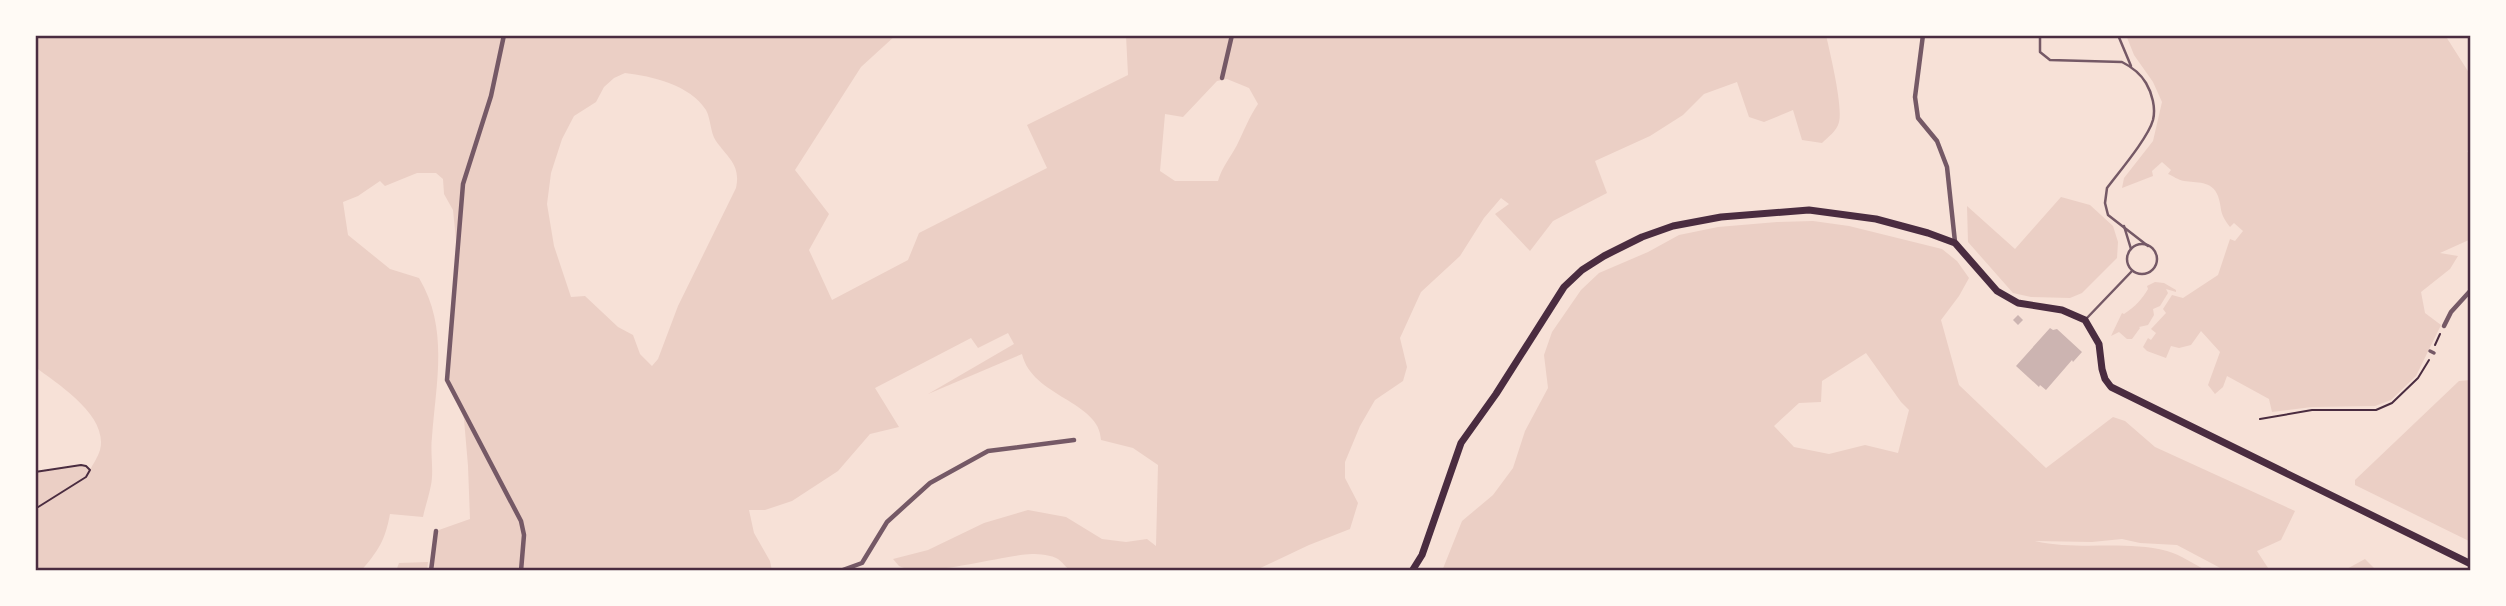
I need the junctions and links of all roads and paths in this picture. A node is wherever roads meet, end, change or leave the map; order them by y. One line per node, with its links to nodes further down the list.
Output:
1 (504, 35): 25 (street)
2 (1232, 35): 7 (street)
3 (1923, 35): 9 (street)
4 (2040, 35): 6 (lane)
5 (2118, 35): 6 (lane)
6 (2131, 66): 8 (lane)
7 (1222, 78)
8 (2124, 226): 10 (lane); 11 (lane)
9 (1955, 243): 14 (main road); 27 (main road)
10 (2148, 246): 11 (lane); 12 (lane)
11 (2131, 249): 12 (lane)
12 (2132, 271): 14 (lane)
13 (2471, 290): 15 (street)
14 (2085, 320): 23 (main road)
15 (2444, 326): 16 (path)
16 (2433, 351)
17 (2430, 358): 18 (path)
18 (2260, 419)
19 (1074, 440): 26 (street)
20 (35, 472): 21 (path)
21 (35, 509)
22 (436, 531): 24 (street)
23 (2471, 564)
24 (431, 571)
25 (521, 571)
26 (840, 571)
27 (1412, 571)

